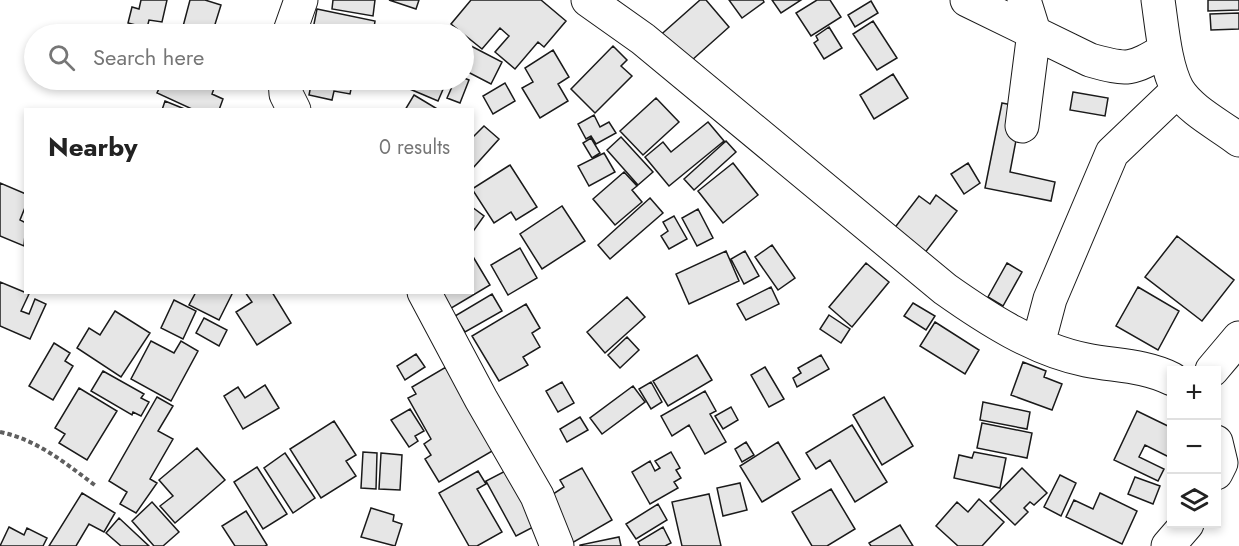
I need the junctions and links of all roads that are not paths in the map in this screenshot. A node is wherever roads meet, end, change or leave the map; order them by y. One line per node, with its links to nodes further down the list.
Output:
1 (301, 0): 6 (street)
2 (588, 0): 16 (street)
3 (967, 0): 7 (street)
4 (1024, 0): 7 (street)
5 (1158, 0): 8 (street)
6 (293, 24)
7 (1034, 32): 8 (street); 12 (street)
8 (1166, 50): 10 (street)
9 (286, 90): 11 (street)
10 (1178, 90): 13 (street); 16 (street)
11 (293, 108)
12 (1022, 126)
13 (1239, 140)
14 (425, 294): 20 (street)
15 (1239, 338): 17 (street)
16 (1038, 344): 18 (street)
17 (1215, 366)
18 (1167, 377)
19 (1184, 528): 21 (street)
20 (557, 546)
21 (1168, 546)

